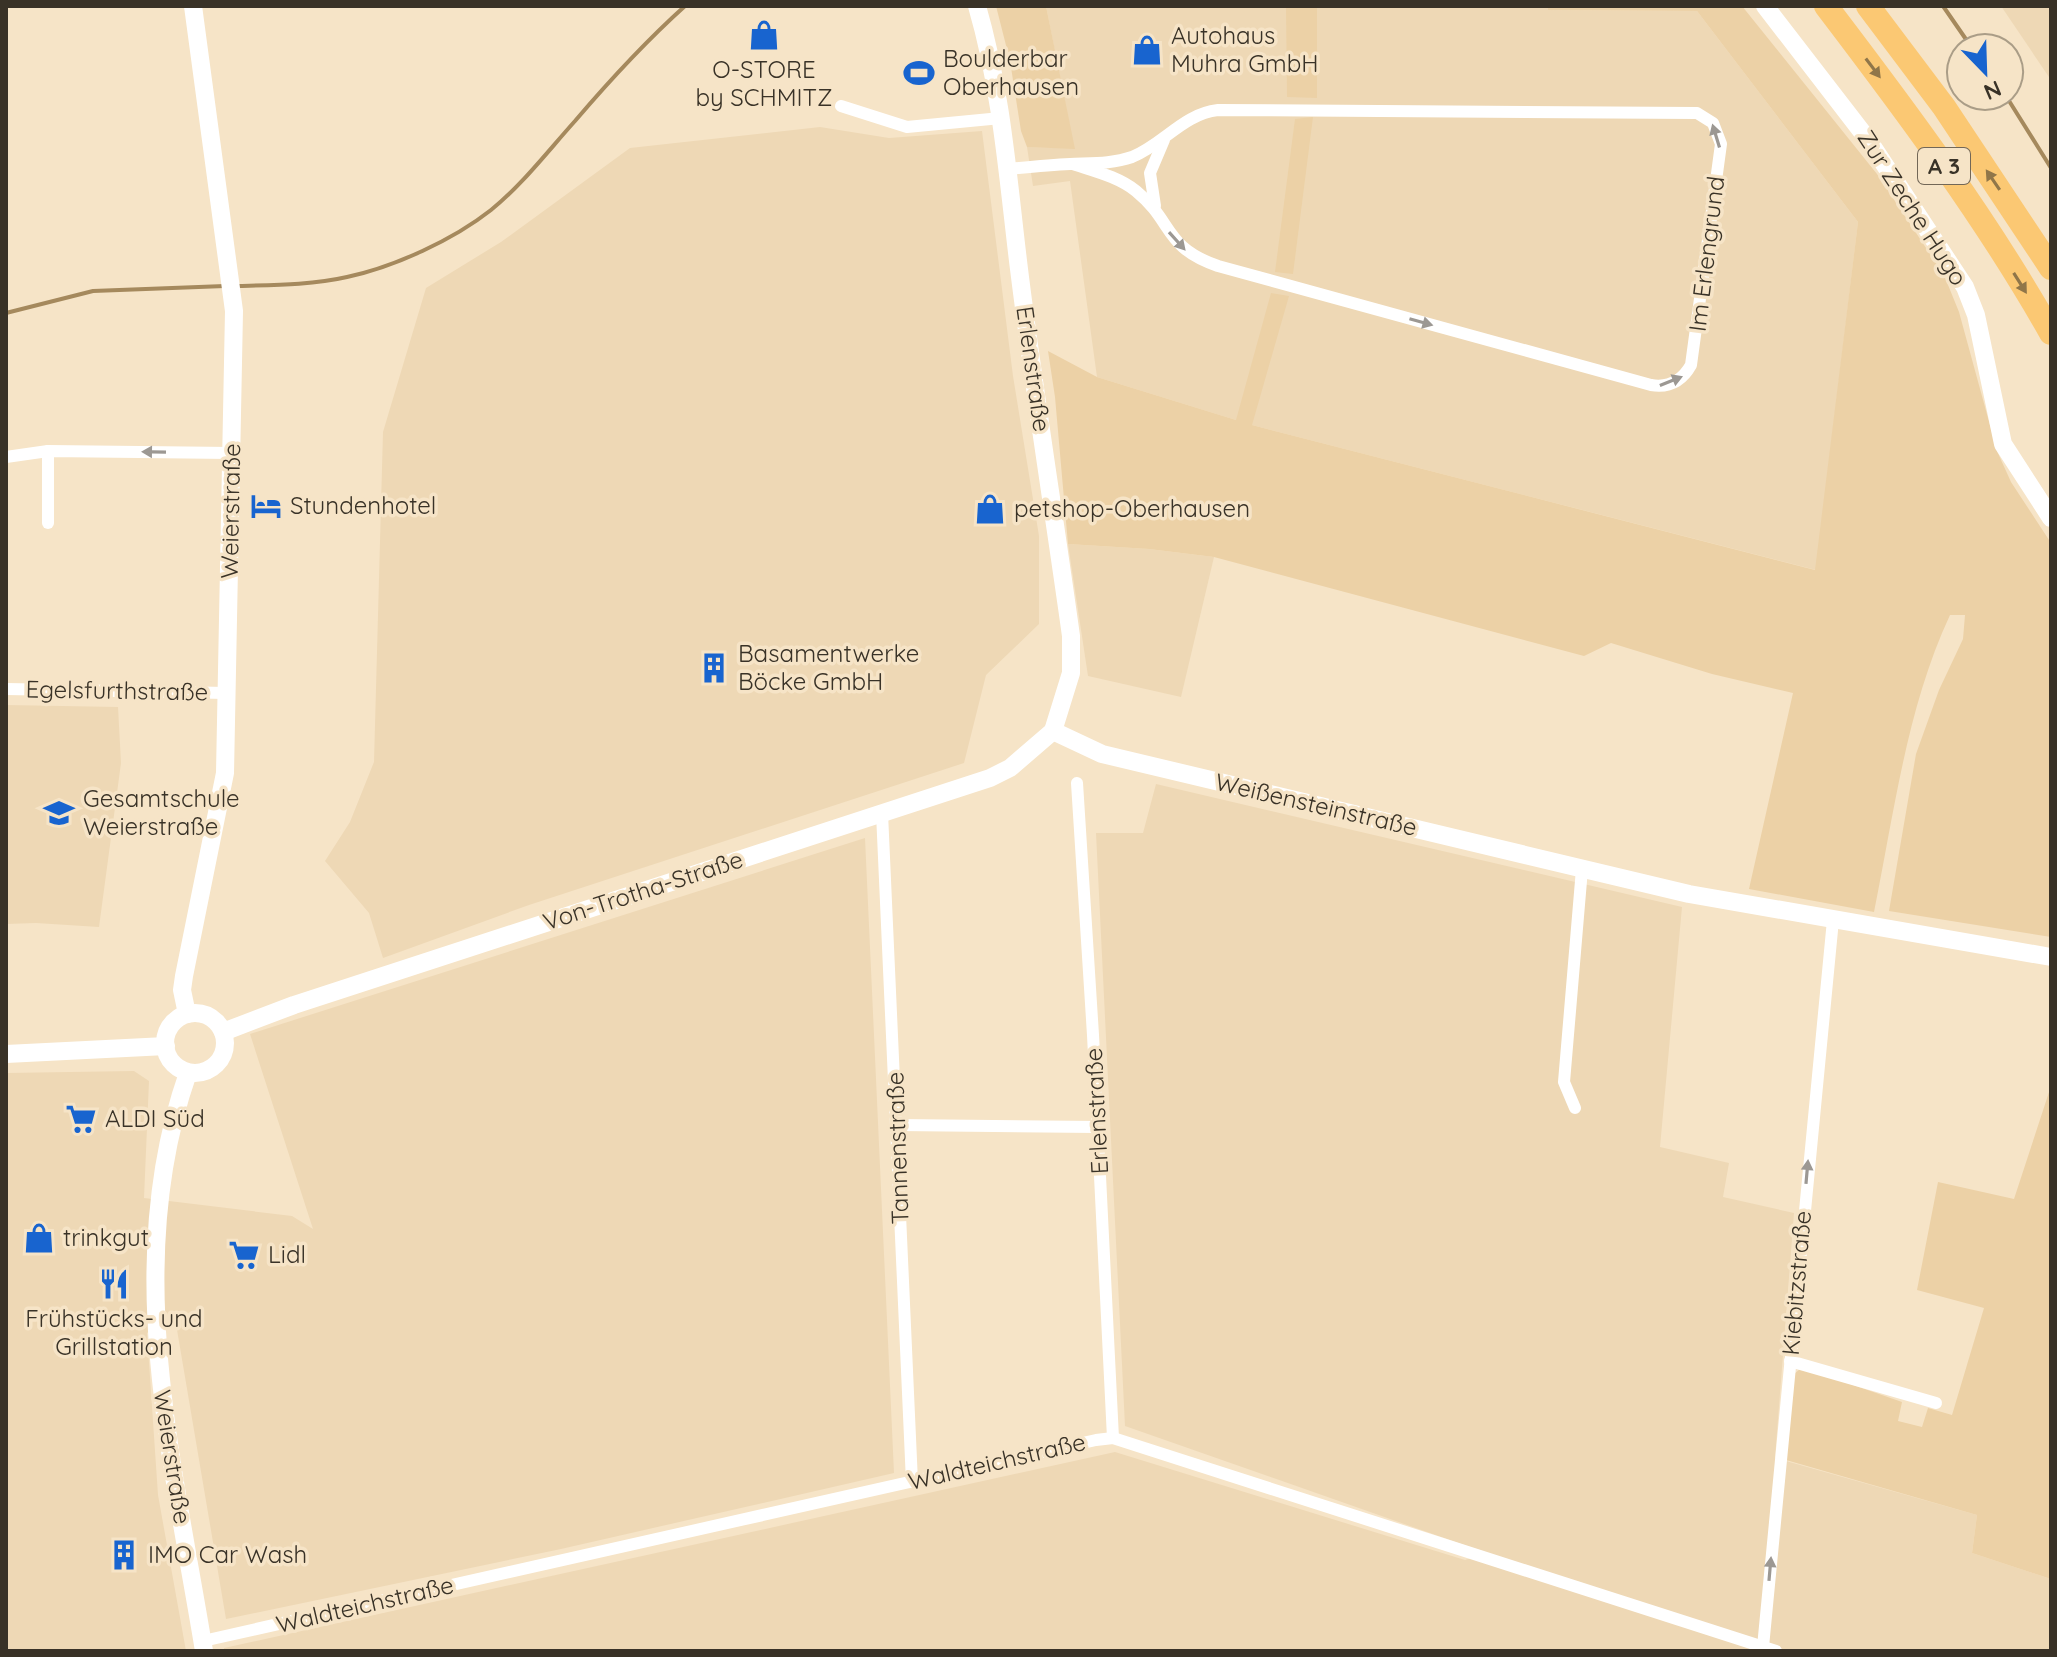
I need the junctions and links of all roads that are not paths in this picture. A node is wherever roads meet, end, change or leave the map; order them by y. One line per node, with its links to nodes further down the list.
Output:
1 (193, 6): 15 (street, Weierstraße)
2 (977, 6): 7 (street, Erlenstraße)
3 (1765, 6): 17 (street, Zur Zeche Hugo)
4 (1826, 6): 13 (highway, A 3, one-way to 13)
5 (1868, 6): 12 (highway, A 3, one-way to 5)
6 (841, 106): 7 (street)
7 (1001, 118): 10 (street, Erlenstraße)
8 (1165, 137): 9 (street, Im Erlengrund); 11 (street, Im Erlengrund); 11 (street, Im Erlengrund, one-way to 8)
9 (1073, 164): 10 (street, Im Erlengrund); 11 (street, Im Erlengrund)
10 (1008, 169): 21 (street, Erlenstraße)
11 (1158, 215)
12 (2051, 268)
13 (2051, 333)
14 (48, 451): 15 (street, one-way to 14); 16 (street); 18 (street)
15 (232, 453): 20 (street, Weierstraße)
16 (6, 457)
17 (2051, 518)
18 (48, 523)
19 (6, 689): 20 (street, Egelsfurthstraße)
20 (227, 693): 27 (street, Weierstraße)
21 (1053, 731): 23 (street, Von-Trotha-Straße); 24 (street, Weißensteinstraße)
22 (1077, 783): 34 (street, Erlenstraße)
23 (882, 813): 28 (street, Von-Trotha-Straße); 33 (street, Tannenstraße)
24 (1582, 869): 25 (street, Weißensteinstraße); 32 (street)
25 (1833, 920): 26 (street, Weißensteinstraße); 35 (street, Kiebitzstraße, one-way to 25)
26 (2051, 957)
27 (187, 1014): 28 (street); 29 (street)
28 (223, 1032): 31 (street)
29 (166, 1046): 30 (street); 31 (street)
30 (6, 1054)
31 (188, 1073): 39 (street, Weierstraße)
32 (1575, 1108)
33 (897, 1125): 34 (street); 38 (street, Tannenstraße)
34 (1097, 1127): 37 (street, Erlenstraße)
35 (1790, 1361): 36 (street); 40 (street, Kiebitzstraße, one-way to 35)
36 (1936, 1403)
37 (1113, 1438): 38 (street, Waldteichstraße); 40 (street, Waldteichstraße)
38 (912, 1482): 39 (street, Waldteichstraße)
39 (204, 1646)
40 (1770, 1649)

